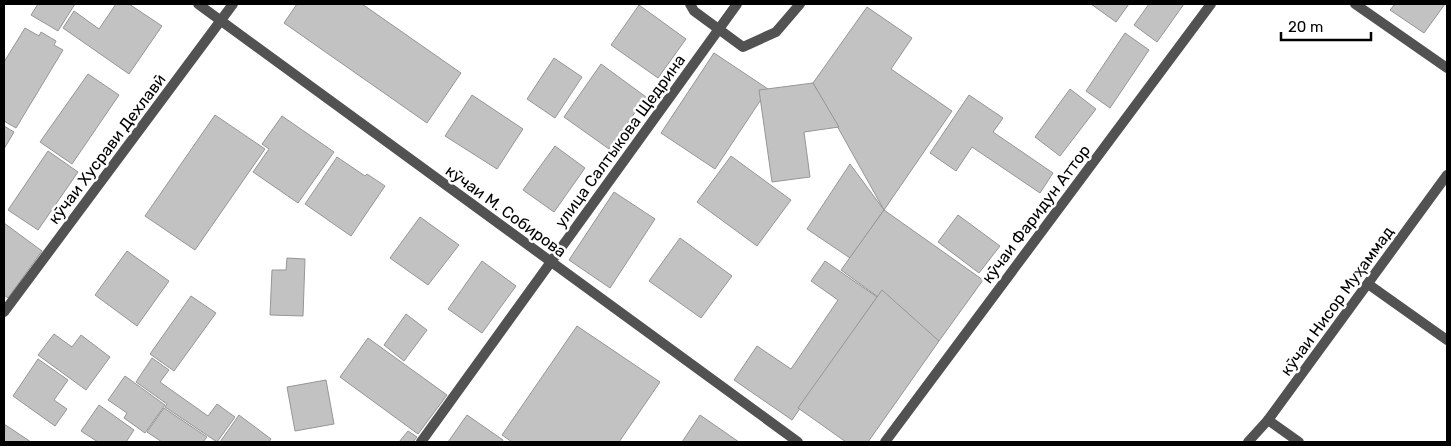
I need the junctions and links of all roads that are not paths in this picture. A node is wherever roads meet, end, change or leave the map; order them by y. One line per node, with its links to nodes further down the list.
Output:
1 (198, 4): 8 (street, кӯчаи М. Собирова)
2 (233, 4): 8 (street, кӯчаи Хусрави Дехлавӣ)
3 (690, 4): 9 (street)
4 (737, 4): 9 (street, улица Салтыкова Щедрина)
5 (800, 4): 9 (street)
6 (1211, 4): 19 (street, кӯчаи Фаридун Аттор)
7 (1356, 4): 10 (street)
8 (221, 21): 12 (street, кӯчаи М. Собирова); 14 (street, кӯчаи Хусрави Дехлавӣ)
9 (718, 30): 12 (street, улица Салтыкова Щедрина)
10 (1447, 68)
11 (1447, 175): 13 (street, кӯчаи Нисор Муҳаммад)
12 (551, 263): 17 (street, улица Салтыкова Щедрина); 18 (street, кӯчаи М. Собирова)
13 (1368, 284): 15 (street); 16 (street, кӯчаи Нисор Муҳаммад)
14 (4, 312)
15 (1447, 340)
16 (1268, 420): 20 (street, кӯчаи Нисор Муҳаммад); 21 (street)
17 (421, 442)
18 (798, 442)
19 (885, 442)
20 (1248, 442)
21 (1299, 442)

